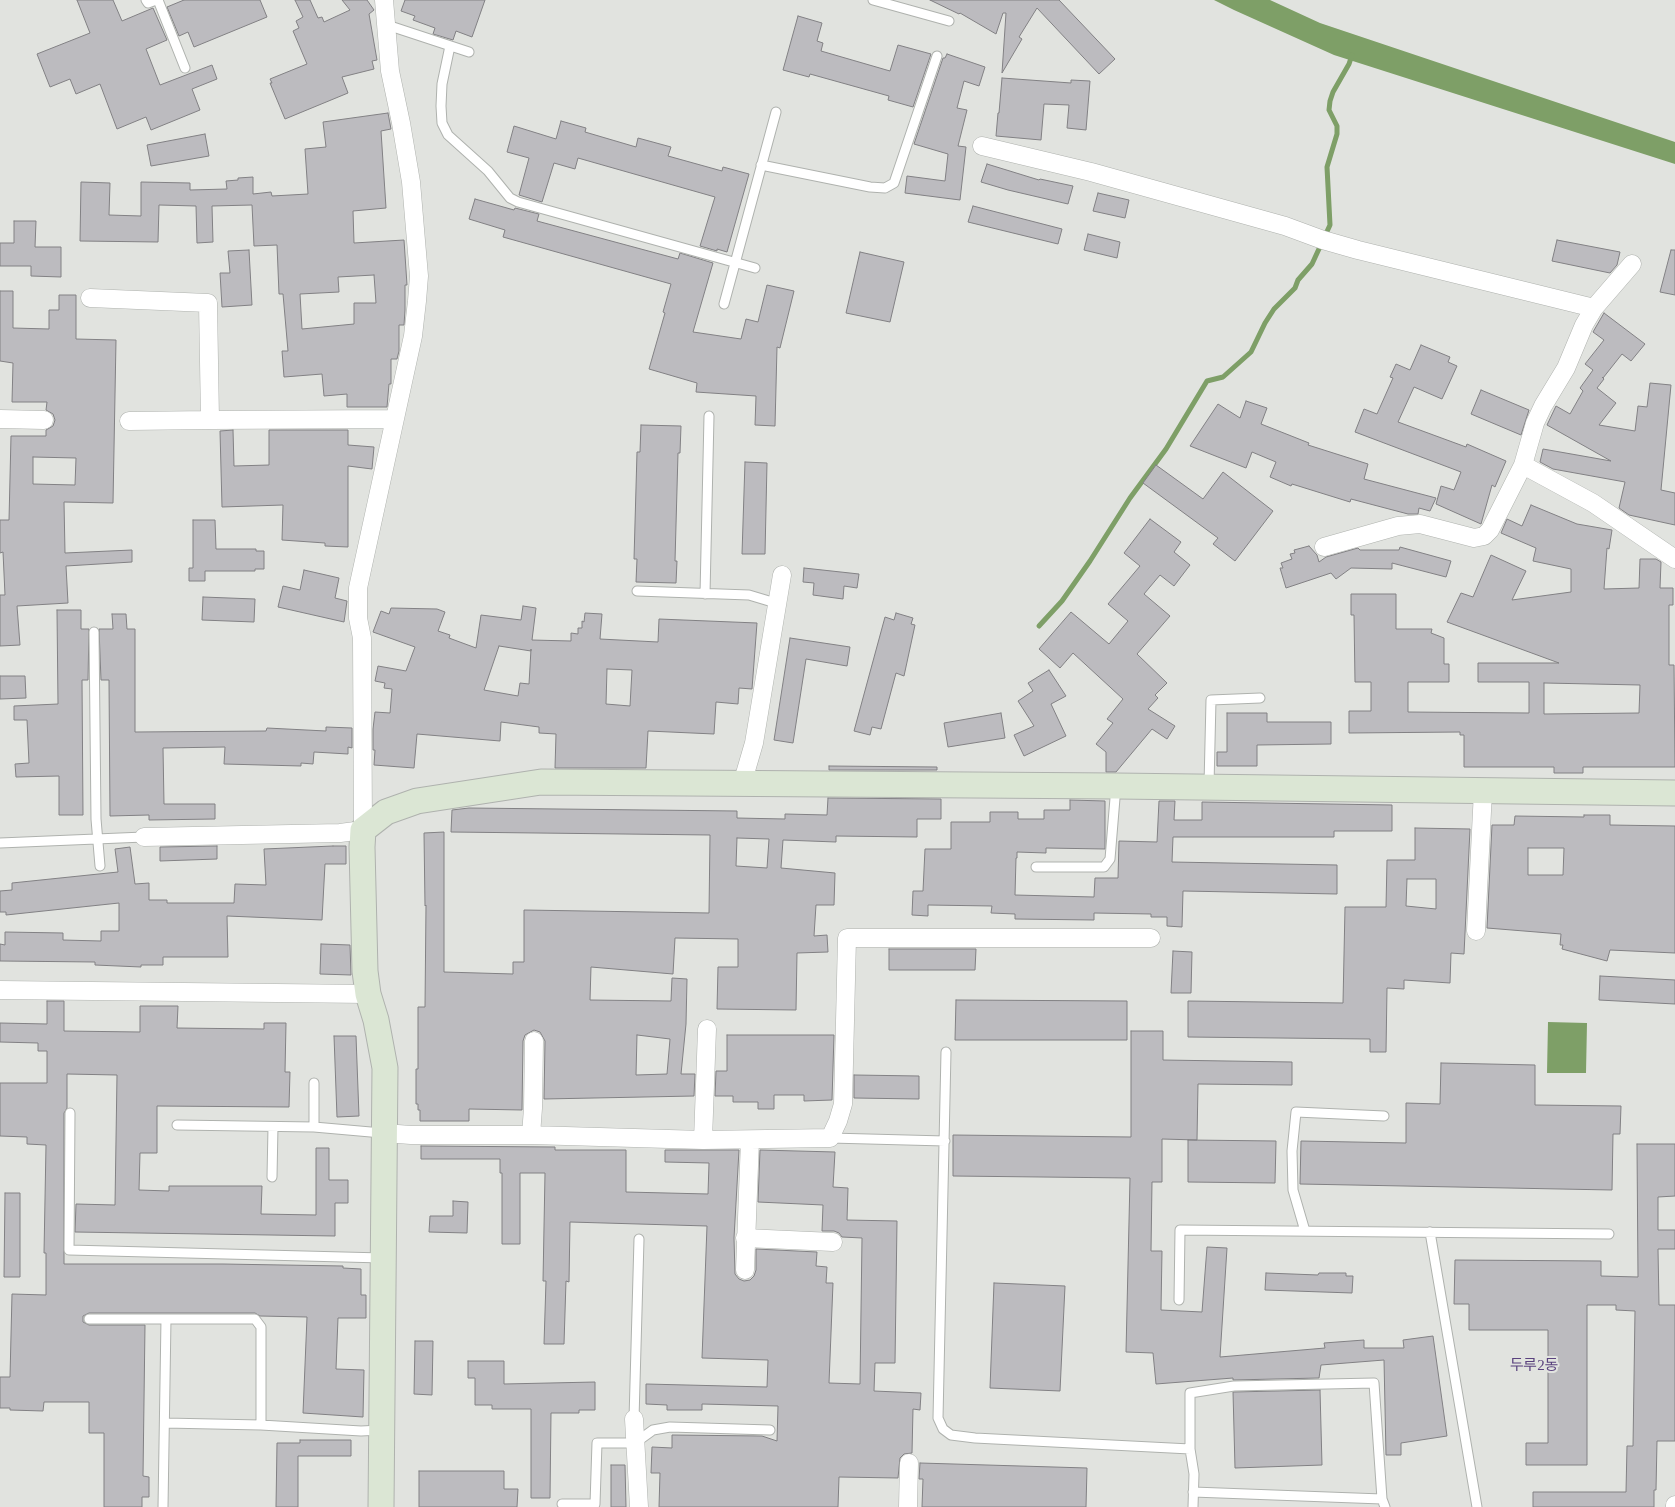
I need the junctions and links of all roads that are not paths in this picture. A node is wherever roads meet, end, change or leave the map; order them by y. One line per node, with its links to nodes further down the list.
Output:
1 (146, 0): 2 (lane)
2 (157, 0): 10 (lane)
3 (384, 0): 6 (street)
4 (873, 0): 5 (lane)
5 (949, 21)
6 (387, 25): 7 (lane); 21 (street)
7 (450, 46): 8 (lane); 14 (lane)
8 (469, 52)
9 (937, 56): 13 (lane)
10 (184, 68)
11 (776, 112): 13 (lane)
12 (982, 146): 19 (street)
13 (761, 165): 14 (lane)
14 (735, 262): 16 (lane); 18 (lane)
15 (1632, 264): 19 (street)
16 (755, 268)
17 (90, 298): 24 (street)
18 (724, 304)
19 (1594, 308): 26 (street)
20 (709, 416): 31 (lane)
21 (394, 419): 24 (street); 40 (street)
22 (0, 420): 23 (street)
23 (44, 420)
24 (210, 420): 25 (street)
25 (130, 421)
26 (1523, 466): 27 (street); 28 (street)
27 (1324, 547)
28 (1675, 559)
29 (782, 575): 32 (street)
30 (637, 591): 31 (lane)
31 (705, 594): 32 (lane)
32 (779, 604): 35 (street)
33 (94, 632): 42 (lane)
34 (1260, 698): 37 (lane)
35 (742, 784): 36 (street); 40 (street)
36 (1116, 786): 37 (street); 45 (lane)
37 (1209, 788): 38 (street)
38 (1483, 791): 39 (street); 46 (street)
39 (1675, 793)
40 (363, 830): 41 (street); 49 (street)
41 (144, 837): 42 (lane)
42 (98, 839): 43 (lane); 44 (lane)
43 (0, 844)
44 (100, 866)
45 (1036, 867)
46 (1476, 931)
47 (1151, 938): 61 (street)
48 (0, 990): 49 (street)
49 (368, 994): 59 (street)
50 (707, 1030): 62 (street)
51 (534, 1041): 60 (street)
52 (946, 1052): 64 (lane)
53 (314, 1084): 58 (lane)
54 (70, 1113): 72 (lane)
55 (1384, 1116): 66 (lane)
56 (177, 1125): 57 (lane)
57 (273, 1126): 58 (lane); 65 (lane)
58 (314, 1127): 59 (lane)
59 (384, 1133): 60 (street); 72 (street)
60 (531, 1135): 62 (street)
61 (830, 1138): 63 (street); 64 (lane)
62 (703, 1140): 63 (street)
63 (750, 1140): 69 (street)
64 (945, 1141): 83 (lane)
65 (272, 1177)
66 (1305, 1231): 67 (lane); 74 (lane)
67 (1430, 1232): 68 (lane); 93 (lane)
68 (1609, 1234)
69 (745, 1238): 71 (street); 73 (street)
70 (639, 1239): 77 (lane)
71 (833, 1242)
72 (383, 1258): 80 (street)
73 (744, 1270)
74 (1179, 1300)
75 (89, 1319): 76 (lane)
76 (166, 1319): 78 (lane); 79 (lane)
77 (634, 1419): 82 (street)
78 (165, 1423): 79 (lane); 88 (lane)
79 (261, 1425): 80 (lane)
80 (382, 1430): 89 (street)
81 (770, 1430): 82 (lane)
82 (635, 1443): 87 (lane); 90 (street)
83 (1190, 1449): 85 (lane); 86 (lane)
84 (909, 1463): 91 (street)
85 (1193, 1492): 86 (lane); 92 (lane)
86 (1384, 1503)
87 (562, 1504)
88 (163, 1507)
89 (381, 1507)
90 (639, 1507)
91 (908, 1507)
92 (1193, 1507)
93 (1477, 1507)

